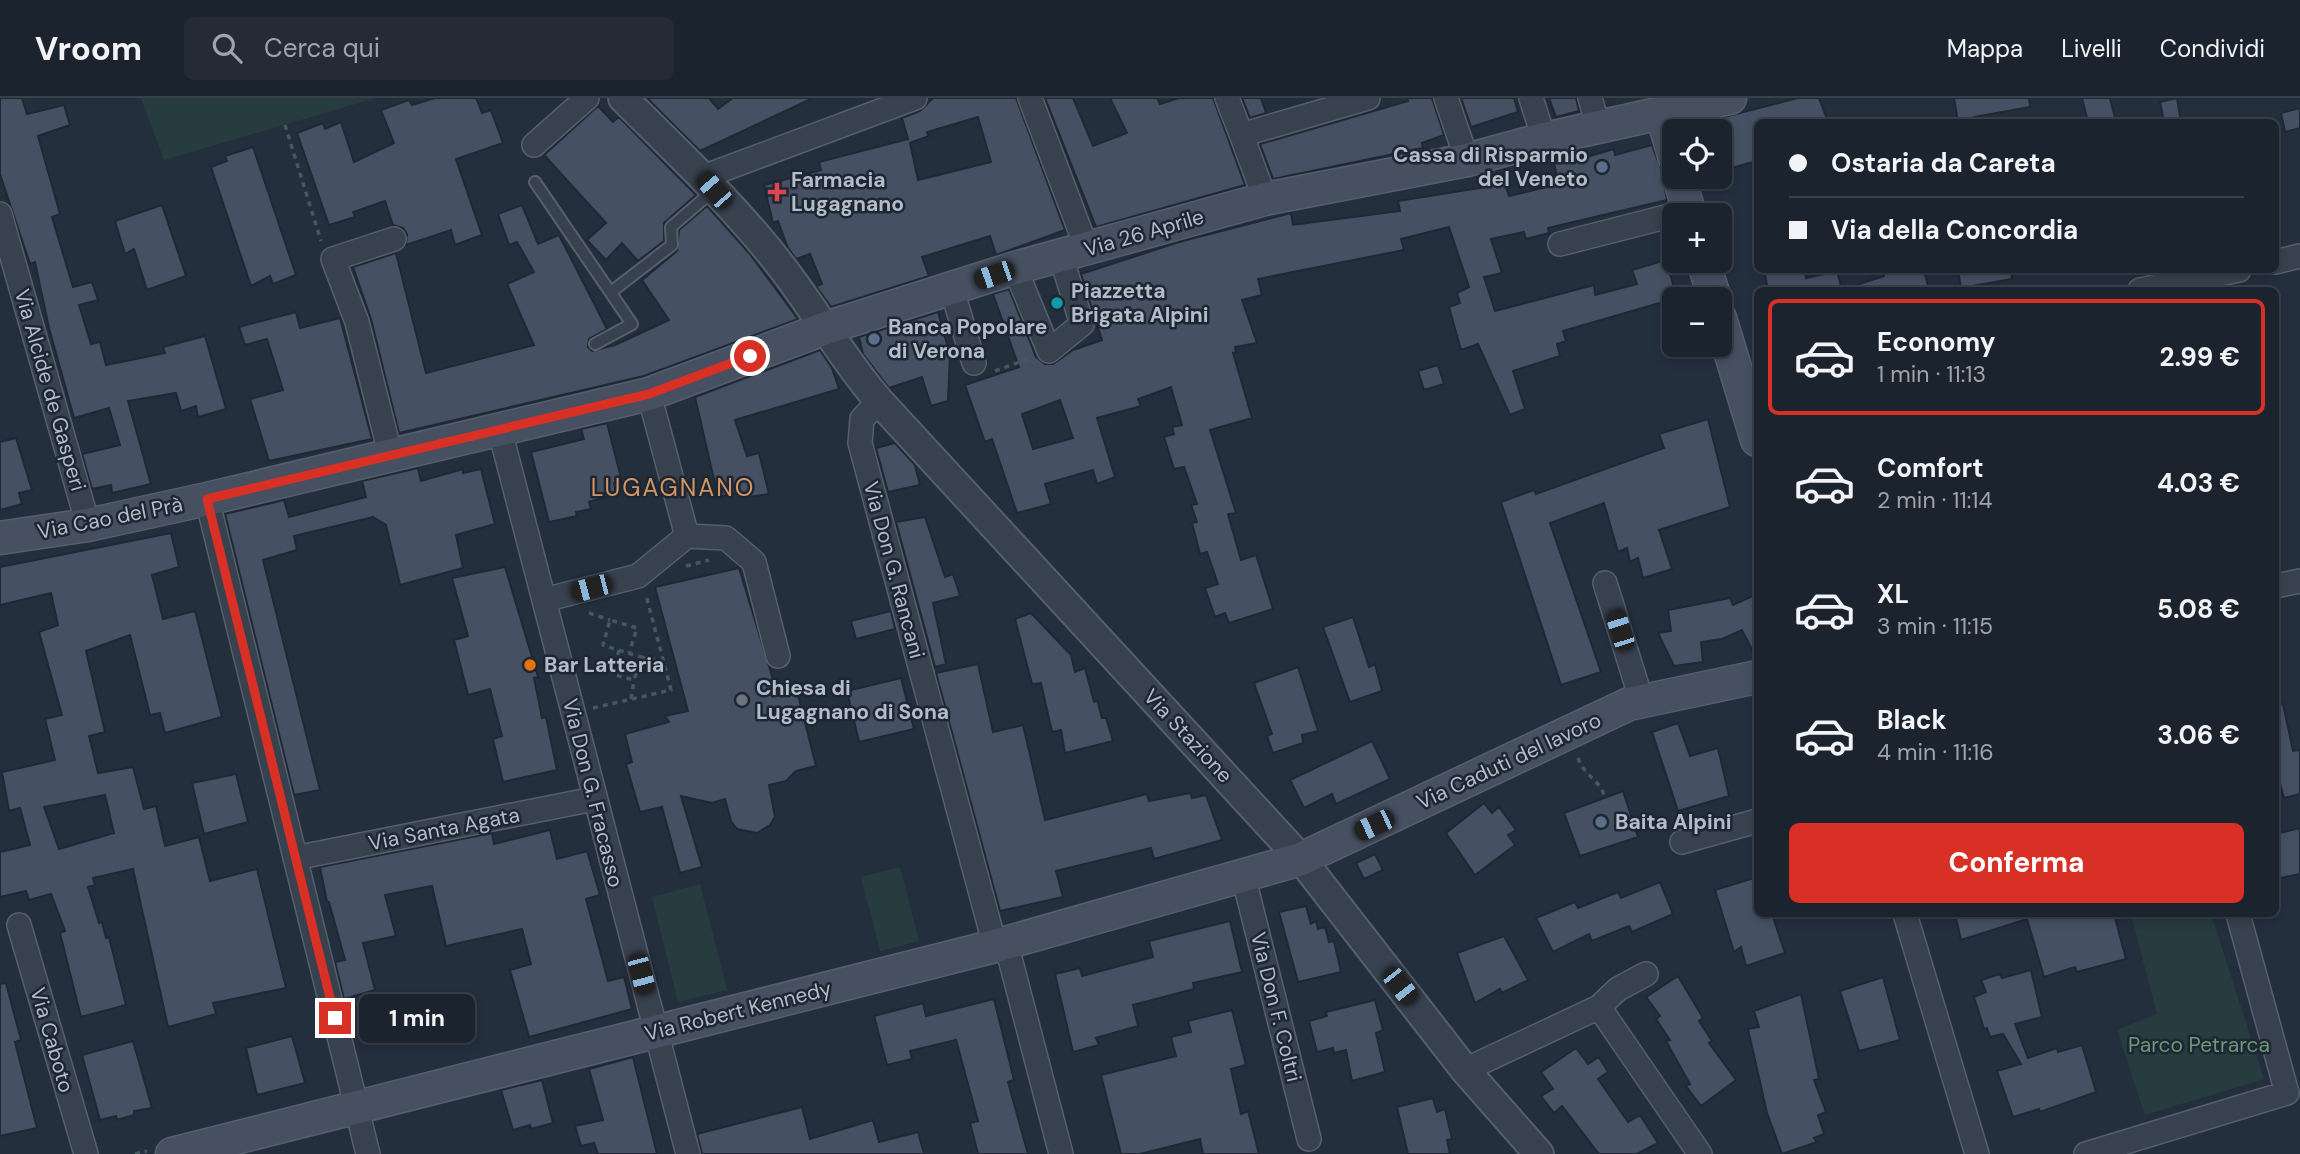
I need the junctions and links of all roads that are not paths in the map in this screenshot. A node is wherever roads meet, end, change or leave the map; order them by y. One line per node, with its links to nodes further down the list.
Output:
1 (587, 98): 14 (street)
2 (623, 98): 17 (street, Via Stazione)
3 (1030, 98): 23 (street)
4 (1227, 98): 12 (street)
5 (1368, 98): 12 (street)
6 (1446, 98): 15 (street)
7 (1531, 98): 13 (street)
8 (1730, 98): 10 (main road, Via 26 Aprile)
9 (905, 101): 17 (street)
10 (1673, 107): 11 (main road, Via 26 Aprile)
11 (1594, 112): 13 (main road, Via 26 Aprile)
12 (1243, 139): 18 (street)
13 (1544, 139): 15 (main road, Via 26 Aprile)
14 (534, 145)
15 (1467, 160): 18 (main road, Via 26 Aprile)
16 (536, 182): 30 (lane)
17 (708, 183): 30 (lane); 31 (street, Via Stazione)
18 (1265, 199): 23 (main road, Via 26 Aprile)
19 (0, 214): 42 (street, Via Alcide de Gasperi)
20 (1662, 219): 22 (street)
21 (394, 239): 40 (street)
22 (1560, 244)
23 (1074, 253): 26 (main road, Via 26 Aprile); 26 (street)
24 (2300, 257): 25 (street)
25 (2279, 261)
26 (1015, 268): 29 (main road, Via 26 Aprile)
27 (2225, 273): 28 (street)
28 (2159, 287)
29 (952, 290): 31 (main road, Via 26 Aprile); 34 (street)
30 (611, 292): 33 (lane)
31 (826, 328): 36 (main road, Via Cao del Prà); 37 (street, Via Stazione)
32 (1732, 342): 35 (main road)
33 (595, 344)
34 (974, 363)
35 (1747, 373): 38 (main road)
36 (649, 394): 39 (main road, Via Cao del Prà); 43 (street)
37 (878, 401): 56 (street, Via Stazione); 61 (street, Via Don G. Rancani)
38 (1754, 420)
39 (500, 431): 40 (main road, Via Cao del Prà); 48 (street, Via Don G. Fracasso)
40 (391, 457): 41 (main road, Via Cao del Prà)
41 (207, 499): 42 (main road, Via Cao del Prà); 55 (street)
42 (88, 525): 44 (main road, Via Cao del Prà)
43 (687, 536): 48 (street); 49 (street)
44 (0, 538)
45 (2300, 581): 47 (street)
46 (1605, 583): 51 (street)
47 (2279, 585)
48 (544, 600): 52 (street, Via Don G. Fracasso)
49 (778, 656)
50 (1754, 678): 51 (main road, Via Caduti del lavoro)
51 (1642, 702): 56 (main road, Via Caduti del lavoro)
52 (594, 799): 55 (street, Via Santa Agata); 64 (street, Via Don G. Fracasso)
53 (1754, 822): 54 (street)
54 (1682, 842)
55 (295, 858): 66 (street)
56 (1301, 859): 57 (main road, Via Robert Kennedy); 65 (street, Via Stazione)
57 (1243, 876): 61 (main road, Via Robert Kennedy); 67 (street, Via Don F. Coltri)
58 (1906, 917): 75 (street)
59 (2239, 917): 76 (street)
60 (19, 925): 68 (street, Via Caboto)
61 (1000, 944): 64 (main road, Via Robert Kennedy); 72 (street, Via Don G. Rancani)
62 (1646, 974): 63 (street)
63 (1599, 1007): 65 (street); 74 (street)
64 (656, 1032): 66 (main road, Via Robert Kennedy); 71 (street, Via Don G. Fracasso)
65 (1465, 1070): 73 (street, Via Stazione)
66 (357, 1108): 69 (main road, Via Robert Kennedy); 70 (street)
67 (1308, 1139)
68 (86, 1154)
69 (172, 1154)
70 (368, 1154)
71 (688, 1154)
72 (1062, 1154)
73 (1539, 1154)
74 (1700, 1154)
75 (1977, 1154)
76 (2086, 1154)

